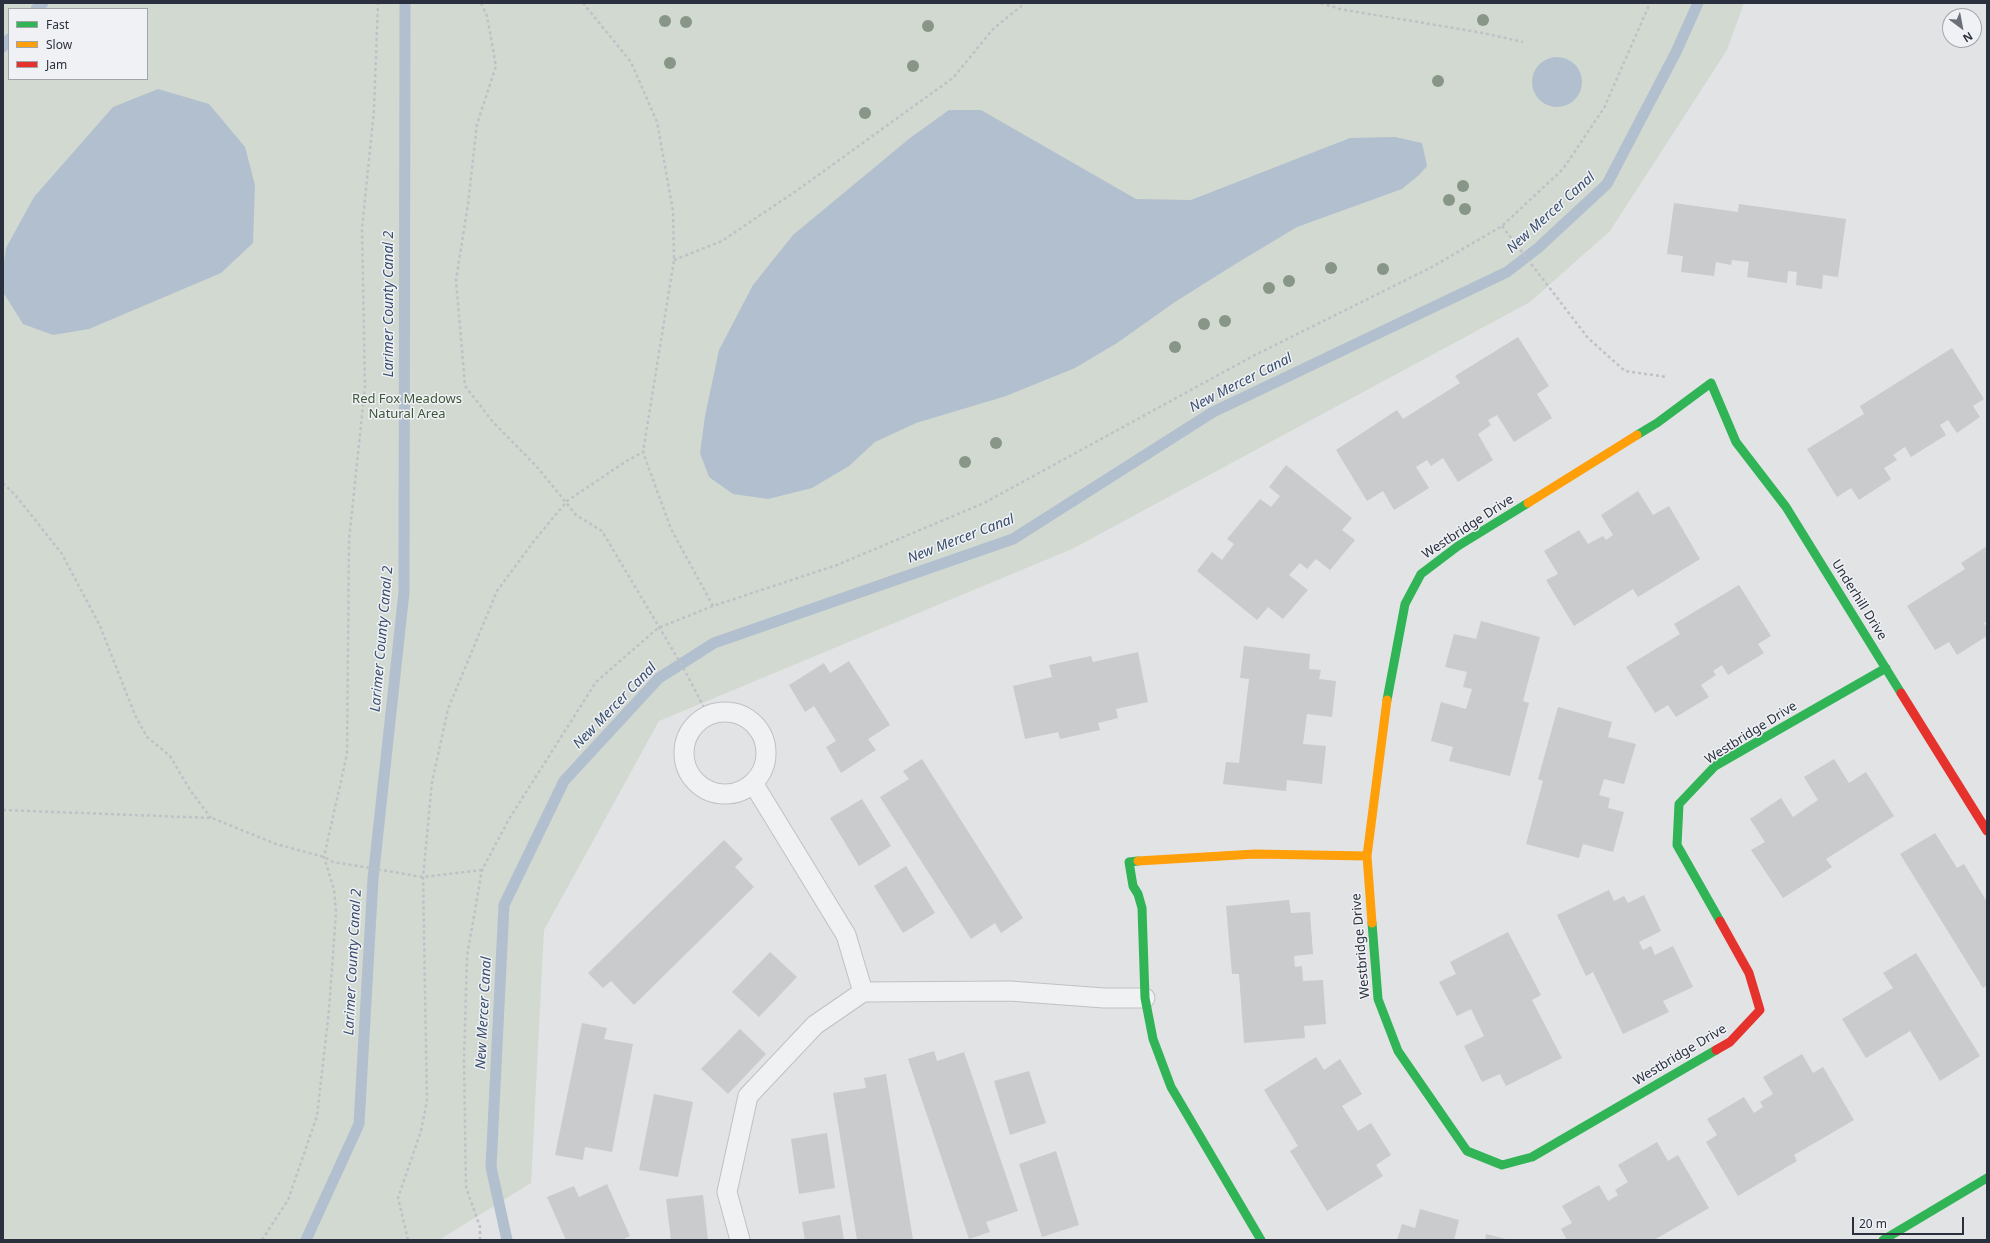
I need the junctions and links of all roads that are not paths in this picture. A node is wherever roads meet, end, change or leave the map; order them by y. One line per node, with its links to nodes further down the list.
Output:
1 (1711, 383): 2 (street, Underhill Drive); 5 (street, Westbridge Drive)
2 (1886, 668): 4 (street, Underhill Drive); 5 (street, Westbridge Drive)
3 (753, 783): 3 (lane); 6 (lane)
4 (1987, 831)
5 (1367, 856): 7 (street)
6 (863, 992): 7 (lane); 9 (lane)
7 (1144, 998): 10 (street)
8 (1987, 1178): 11 (street)
9 (740, 1240)
10 (1261, 1240)
11 (1883, 1240)

